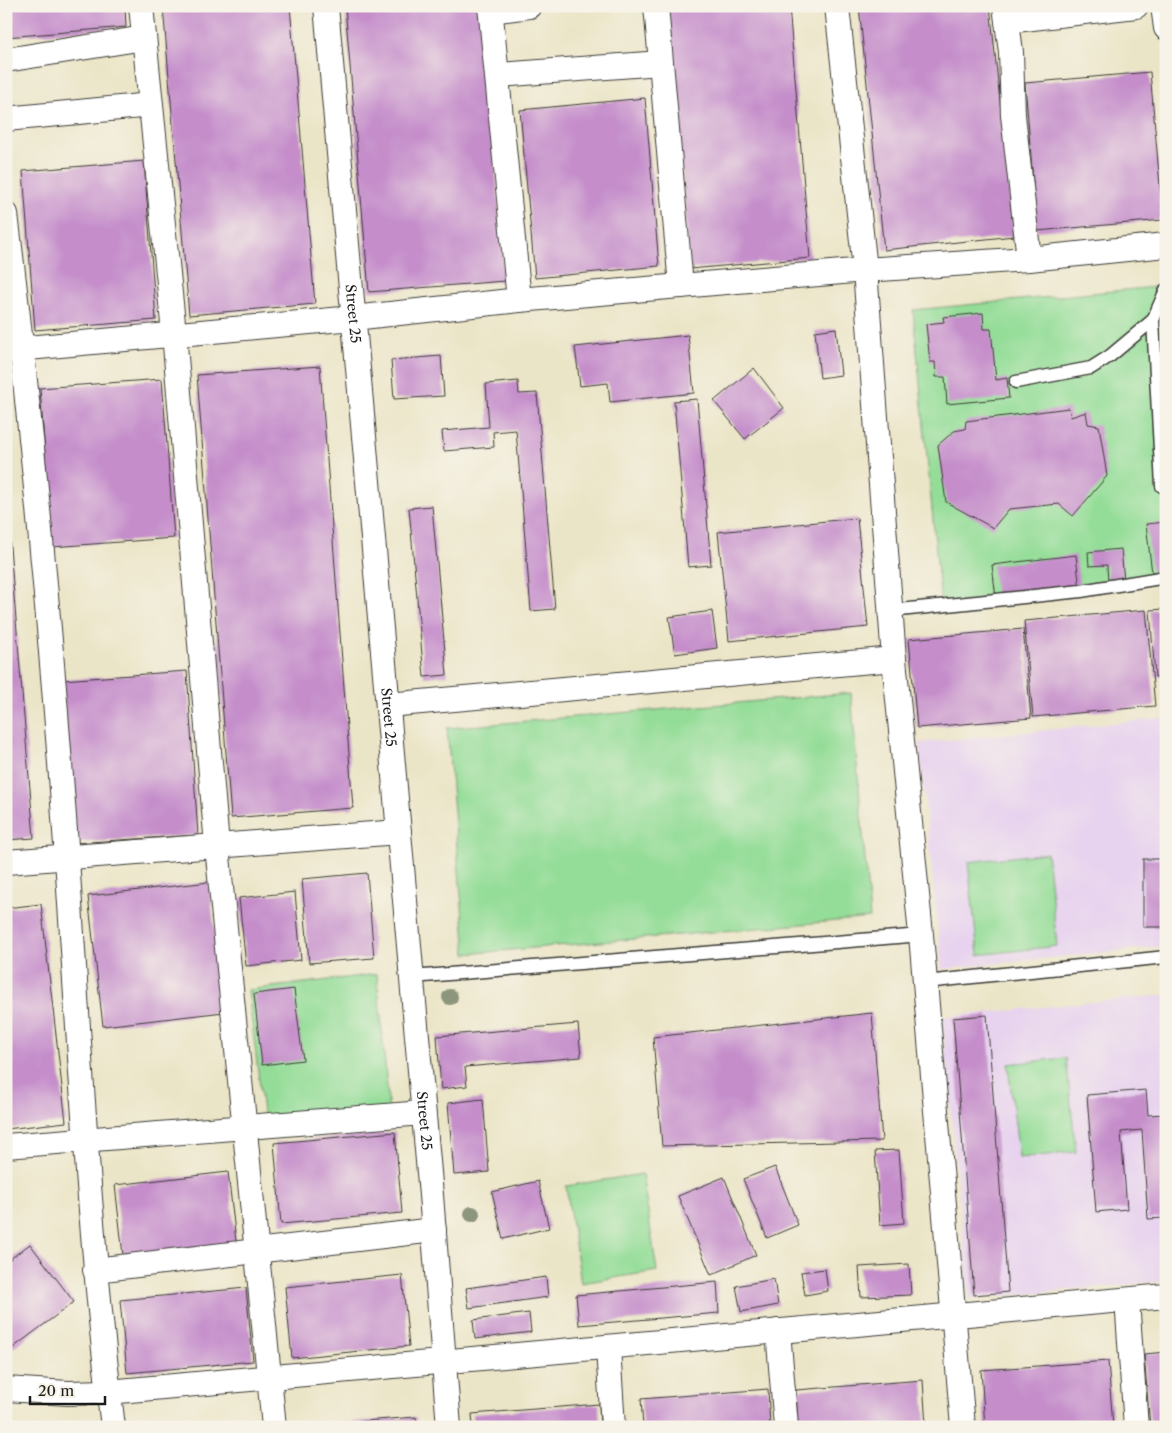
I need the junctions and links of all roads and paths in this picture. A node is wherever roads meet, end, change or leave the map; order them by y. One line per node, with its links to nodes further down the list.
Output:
1 (141, 6): 11 (street)
2 (326, 6): 24 (street, Street 25)
3 (529, 6): 8 (street)
4 (656, 6): 13 (street)
5 (837, 6): 20 (street)
6 (1136, 6): 9 (street)
7 (1163, 6): 10 (street)
8 (491, 9): 14 (street)
9 (1006, 14): 19 (street)
10 (1166, 28)
11 (144, 38): 12 (street); 15 (street)
12 (6, 60)
13 (661, 63): 14 (street); 21 (street)
14 (498, 75): 23 (street)
15 (151, 104): 16 (street); 26 (street)
16 (6, 119)
17 (6, 214): 27 (street)
18 (1166, 245): 19 (street)
19 (1029, 259): 20 (street)
20 (865, 270): 21 (street); 31 (street)
21 (681, 286): 23 (street)
22 (1166, 290): 25 (lane)
23 (519, 300): 24 (street)
24 (353, 318): 26 (street); 33 (street, Street 25)
25 (1153, 320): 28 (lane); 29 (lane)
26 (174, 333): 27 (street); 35 (street)
27 (15, 349): 36 (street)
28 (1016, 382)
29 (1162, 486)
30 (1166, 577): 31 (lane)
31 (890, 611): 32 (street)
32 (894, 658): 33 (street); 38 (street)
33 (388, 705): 34 (street, Street 25)
34 (399, 832): 35 (street); 40 (street, Street 25)
35 (217, 846): 36 (street); 43 (street)
36 (67, 858): 37 (street); 44 (street)
37 (6, 862)
38 (922, 935): 40 (lane); 41 (street)
39 (1166, 957): 41 (lane)
40 (412, 977): 42 (street, Street 25)
41 (925, 982): 51 (street)
42 (423, 1113): 43 (street); 46 (street, Street 25)
43 (244, 1127): 44 (street); 47 (street)
44 (84, 1140): 45 (street); 48 (street)
45 (6, 1146)
46 (434, 1230): 47 (street); 54 (street, Street 25)
47 (256, 1251): 48 (street); 55 (street)
48 (95, 1270): 57 (street)
49 (1166, 1296): 50 (street)
50 (1127, 1300): 51 (street); 64 (street)
51 (953, 1316): 52 (street); 63 (street)
52 (778, 1331): 53 (street); 62 (street)
53 (608, 1348): 54 (street); 61 (street)
54 (445, 1362): 55 (street); 60 (street, Street 25)
55 (270, 1377): 57 (street); 59 (street)
56 (6, 1389): 57 (street)
57 (108, 1392): 58 (street)
58 (113, 1427)
59 (274, 1427)
60 (449, 1427)
61 (613, 1427)
62 (786, 1427)
63 (963, 1427)
64 (1136, 1427)

